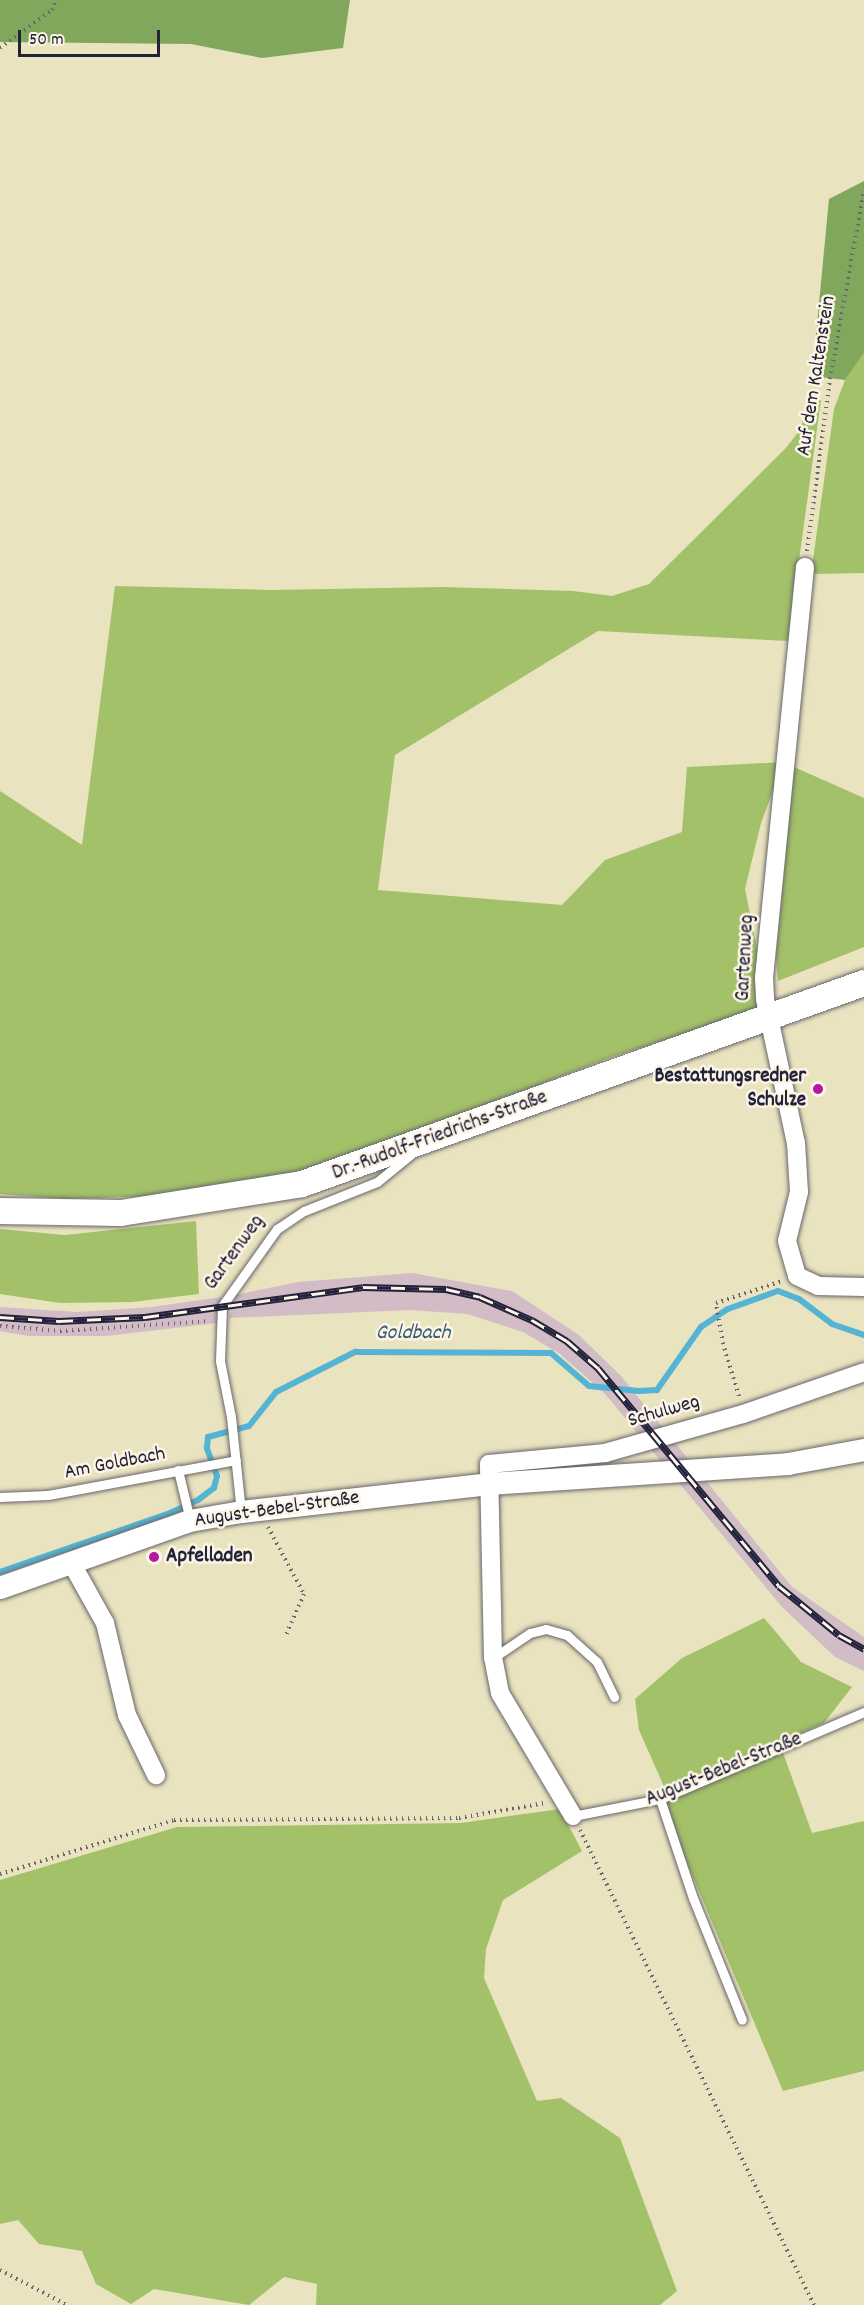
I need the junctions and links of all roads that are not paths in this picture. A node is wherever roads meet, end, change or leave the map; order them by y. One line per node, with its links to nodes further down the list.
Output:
1 (805, 567): 3 (street, Gartenweg)
2 (864, 983): 3 (main road, Dr.-Rudolf-Friedrichs-Straße)
3 (767, 1019): 4 (main road, Dr.-Rudolf-Friedrichs-Straße); 6 (street, Gartenweg)
4 (428, 1139): 5 (main road, Dr.-Rudolf-Friedrichs-Straße); 9 (lane, Gartenweg)
5 (0, 1211)
6 (864, 1287)
7 (864, 1372): 11 (street, Schulweg)
8 (864, 1450): 11 (street, August-Bebel-Straße)
9 (236, 1460): 10 (lane, Am Goldbach); 13 (lane, Gartenweg)
10 (178, 1470): 12 (lane, Am Goldbach); 14 (lane)
11 (489, 1484): 13 (street, August-Bebel-Straße); 17 (street)
12 (0, 1497)
13 (249, 1511): 14 (street, August-Bebel-Straße)
14 (190, 1521): 15 (street, August-Bebel-Straße)
15 (72, 1564): 16 (street, August-Bebel-Straße); 20 (street)
16 (0, 1588)
17 (493, 1658): 18 (lane); 22 (street)
18 (614, 1697)
19 (864, 1712): 21 (lane, August-Bebel-Straße)
20 (156, 1775)
21 (660, 1799): 22 (lane, August-Bebel-Straße); 23 (lane)
22 (573, 1816)
23 (742, 2020)

